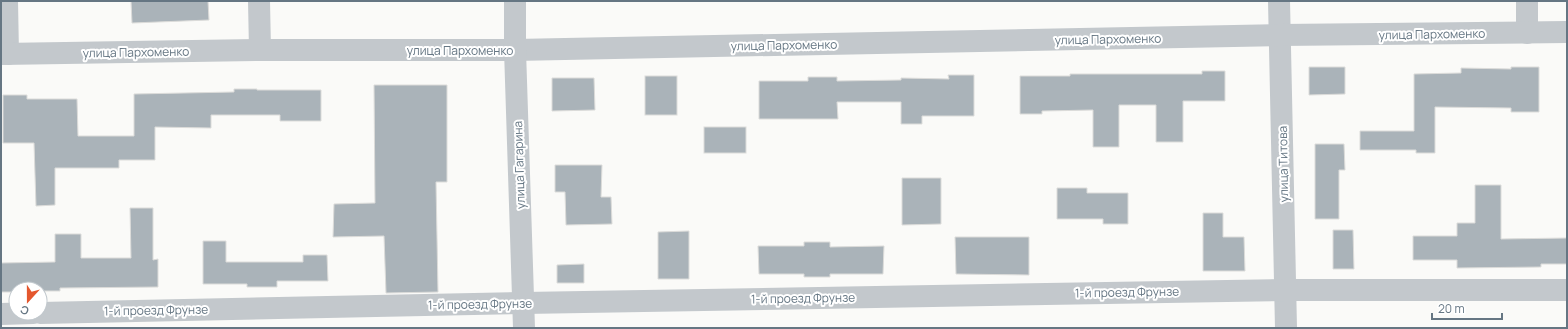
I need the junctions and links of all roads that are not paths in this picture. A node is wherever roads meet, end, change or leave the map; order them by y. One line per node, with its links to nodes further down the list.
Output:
1 (7, 1): 11 (street)
2 (259, 1): 9 (street)
3 (515, 1): 10 (street, улица Гагарина)
4 (1279, 1): 8 (street, улица Титова)
5 (1527, 1): 7 (street)
6 (1567, 32): 7 (street, улица Пархоменко)
7 (1527, 33): 8 (street, улица Пархоменко)
8 (1280, 35): 10 (street, улица Пархоменко); 12 (street, улица Титова)
9 (260, 50): 10 (street, улица Пархоменко); 11 (street, улица Пархоменко)
10 (515, 50): 14 (street, улица Гагарина)
11 (4, 54)
12 (1285, 290): 13 (street, 1-й проезд Фрунзе); 14 (street, 1-й проезд Фрунзе); 17 (street, улица Титова)
13 (1567, 290)
14 (524, 303): 15 (street, 1-й проезд Фрунзе); 16 (street, улица Гагарина)
15 (48, 313)
16 (524, 328)
17 (1286, 328)

